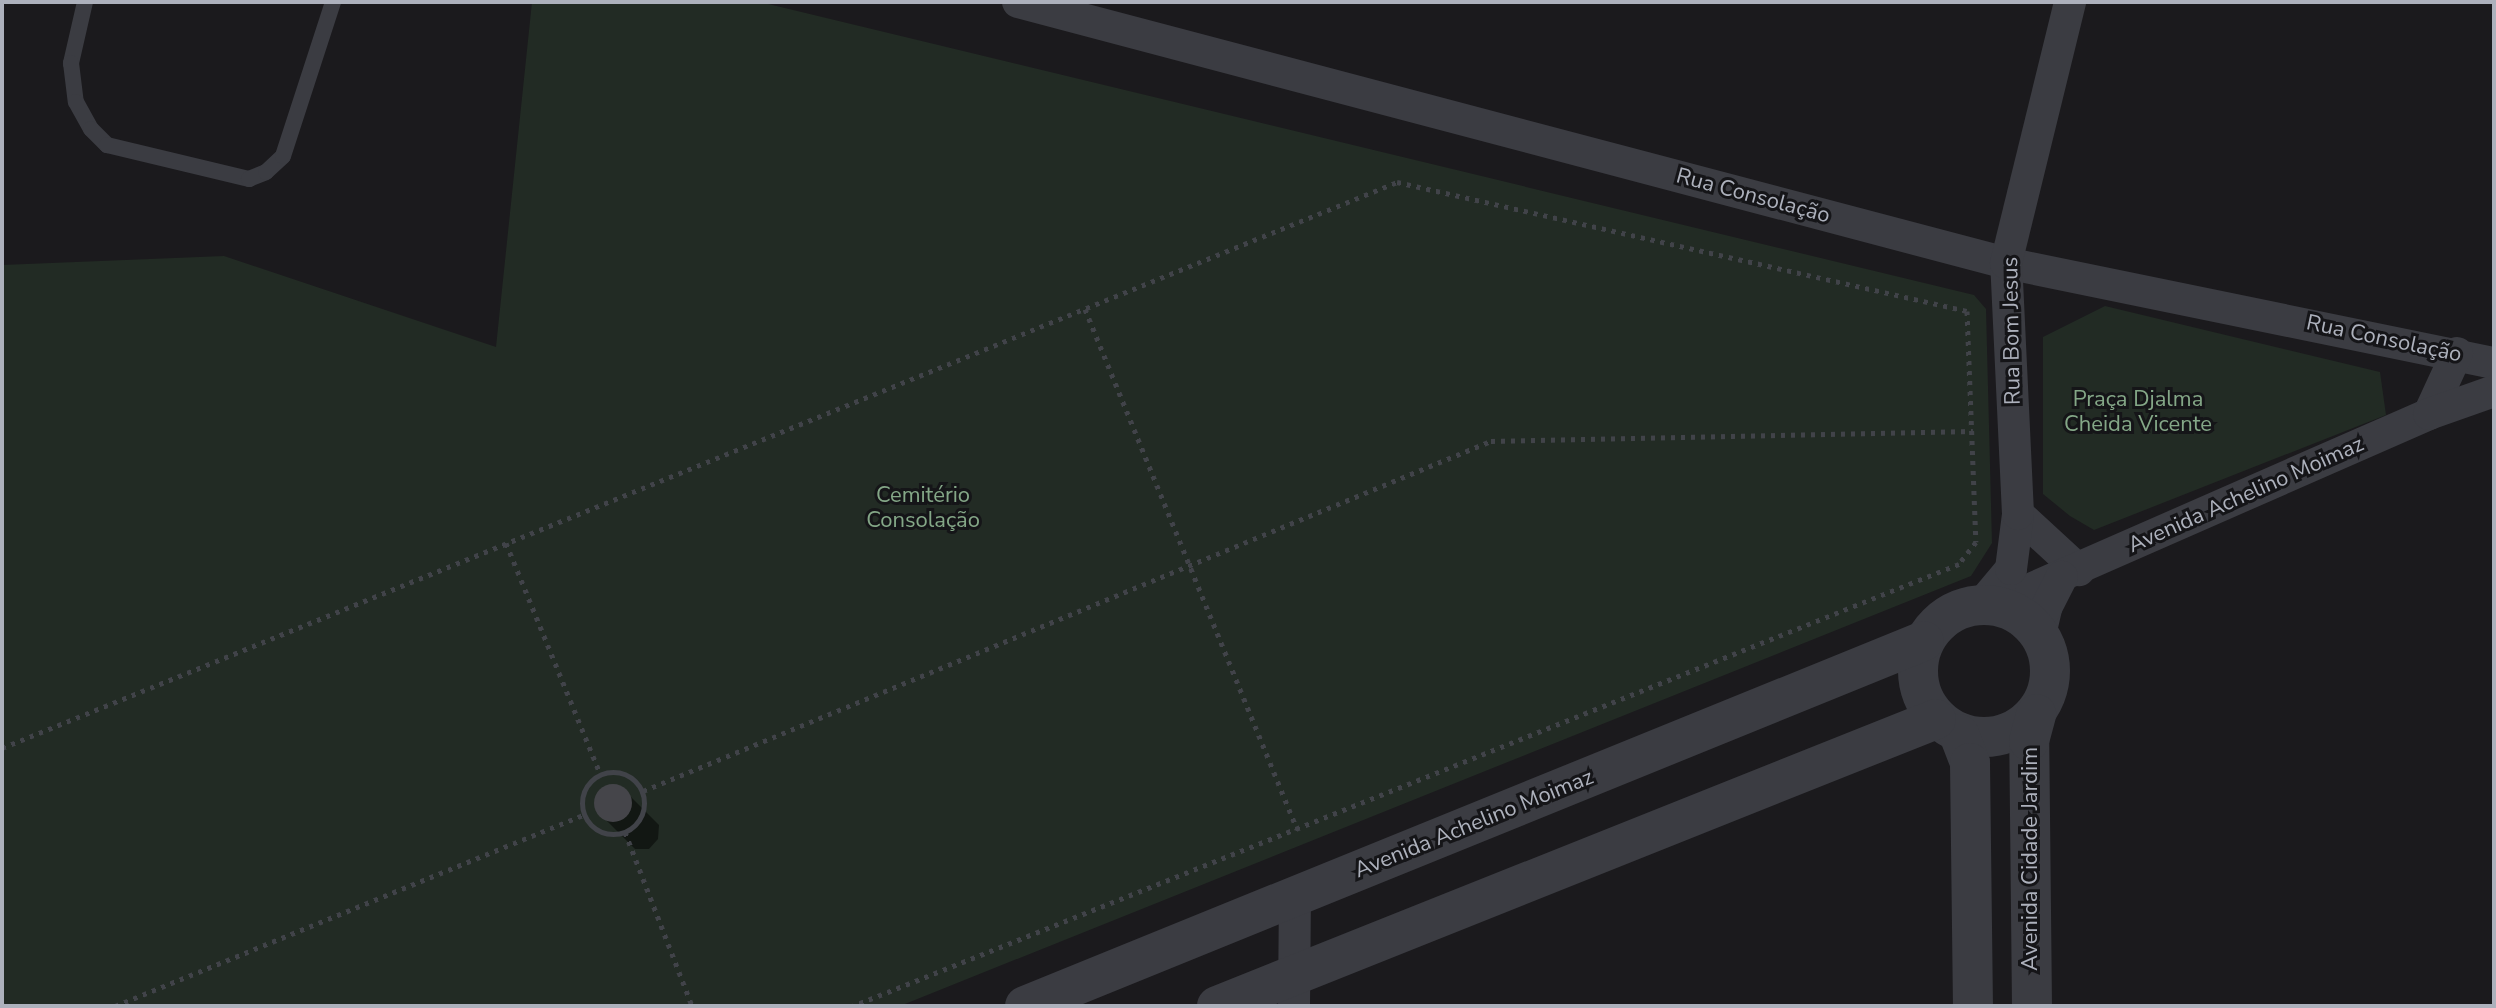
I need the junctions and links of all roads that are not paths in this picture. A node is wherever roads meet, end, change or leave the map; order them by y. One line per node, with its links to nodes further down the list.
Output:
1 (85, 2): 2 (lane)
2 (333, 2)
3 (1018, 2): 5 (street, Rua Consolação)
4 (2070, 2): 6 (street, Rua Bom Jesus)
5 (1086, 11): 6 (street, Rua Consolação)
6 (2006, 263): 7 (street, Rua Consolação); 11 (street, Rua Bom Jesus)
7 (2457, 353): 8 (street, Rua Consolação); 10 (street)
8 (2494, 363)
9 (2494, 391): 10 (street, Avenida Achelino Moimaz)
10 (2429, 414): 12 (street, Avenida Achelino Moimaz)
11 (2018, 514): 12 (street); 13 (street, Rua Bom Jesus)
12 (2071, 573): 13 (street, Avenida Achelino Moimaz); 14 (street)
13 (1987, 606): 14 (street); 15 (street)
14 (2040, 635): 16 (street)
15 (1924, 641): 17 (street); 18 (street, Avenida Achelino Moimaz)
16 (2036, 714): 17 (street); 23 (street, Avenida Cidade Jardim)
17 (1948, 726): 19 (street); 22 (street)
18 (1295, 896): 19 (street); 20 (street, Avenida Achelino Moimaz)
19 (1294, 990): 21 (street)
20 (1025, 1006)
21 (1217, 1006)
22 (1973, 1006)
23 (2032, 1006)

